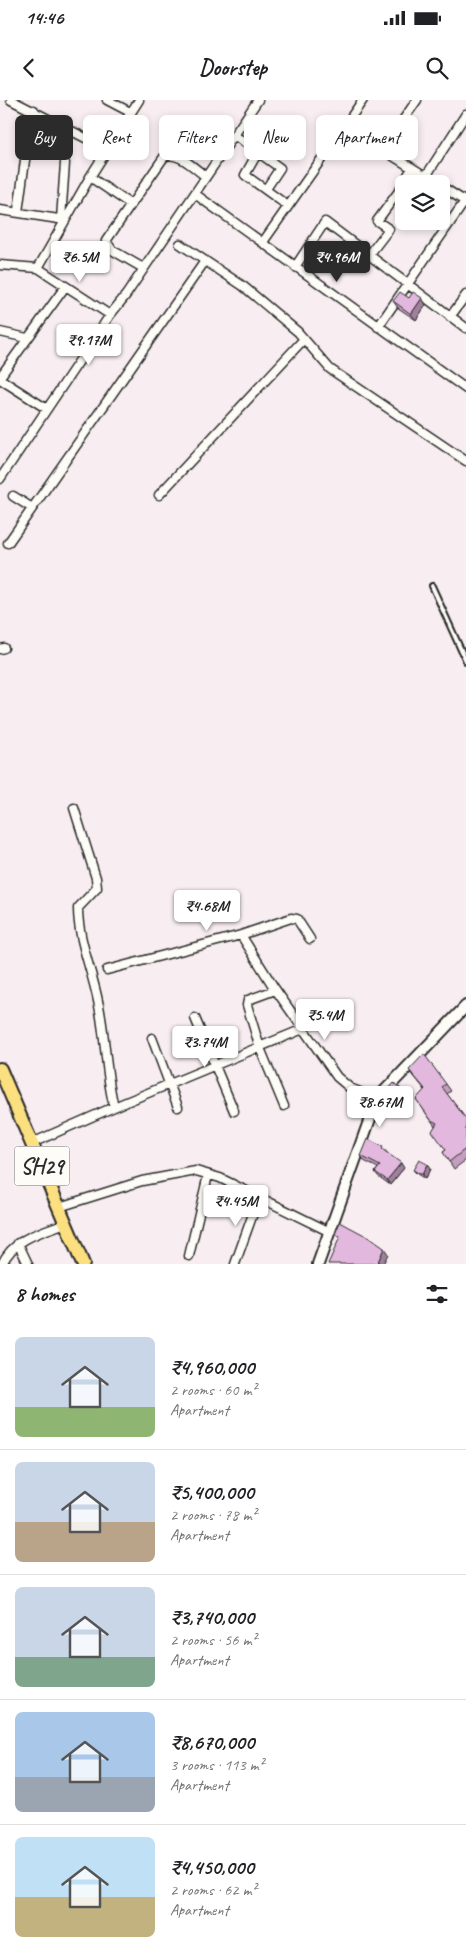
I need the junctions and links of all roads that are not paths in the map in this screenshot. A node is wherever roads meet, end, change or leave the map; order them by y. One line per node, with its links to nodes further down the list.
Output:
1 (11, 100): 7 (street)
2 (108, 100): 8 (street)
3 (139, 100): 8 (street)
4 (258, 100): 13 (street)
5 (363, 100): 11 (street)
6 (417, 100): 12 (street)
7 (34, 110): 14 (street); 35 (street)
8 (130, 112): 10 (street)
9 (466, 114): 25 (street)
10 (128, 115)
11 (353, 115)
12 (407, 115)
13 (234, 135): 15 (street)
14 (83, 136)
15 (244, 142)
16 (100, 160): 27 (street)
17 (217, 160): 26 (street)
18 (253, 160): 28 (street)
19 (269, 160): 28 (street)
20 (321, 160): 33 (street)
21 (400, 160): 23 (street)
22 (64, 163): 36 (street)
23 (412, 168): 24 (street); 39 (street)
24 (424, 175)
25 (427, 175)
26 (206, 176): 30 (street); 32 (street)
27 (90, 177): 32 (street); 36 (street)
28 (266, 189): 33 (street)
29 (450, 192): 31 (street)
30 (195, 194): 37 (street); 44 (street)
31 (465, 201): 45 (street)
32 (130, 204): 44 (street)
33 (288, 206): 37 (street)
34 (0, 210): 35 (street)
35 (18, 212): 36 (street)
36 (63, 220): 43 (street)
37 (263, 242): 42 (street)
38 (180, 244): 40 (street)
39 (369, 255): 42 (street); 45 (street)
40 (205, 261): 54 (street); 62 (street)
41 (0, 264): 43 (street)
42 (295, 267): 50 (street)
43 (38, 268): 46 (street)
44 (143, 268): 48 (street)
45 (407, 284): 49 (street); 50 (street)
46 (65, 286): 48 (street); 53 (street)
47 (466, 295): 49 (street)
48 (110, 315): 57 (street)
49 (450, 317): 51 (street)
50 (378, 327): 56 (street)
51 (466, 328)
52 (0, 332): 53 (street)
53 (27, 338): 55 (street)
54 (304, 339): 58 (street); 60 (street)
55 (0, 378): 57 (street)
56 (465, 385)
57 (48, 409): 59 (street)
58 (466, 461)
59 (0, 480)
60 (160, 495)
61 (14, 496): 62 (street)
62 (32, 508): 63 (street)
63 (8, 543)
64 (432, 586): 65 (lane)
65 (466, 661)
66 (74, 808): 81 (street)
67 (241, 935): 68 (street); 69 (street); 70 (street)
68 (310, 939)
69 (107, 970)
70 (275, 990): 73 (street); 75 (street)
71 (466, 1006): 79 (street)
72 (195, 1018): 76 (street)
73 (303, 1029): 75 (street); 79 (street)
74 (152, 1038): 78 (street)
75 (260, 1048): 76 (street); 80 (street)
76 (216, 1066): 78 (street); 83 (street)
77 (2, 1077): 84 (main road, SH29)
78 (169, 1084): 81 (street); 82 (street)
79 (377, 1099): 89 (street)
80 (284, 1106)
81 (114, 1107): 84 (street)
82 (178, 1107)
83 (234, 1111)
84 (32, 1143): 87 (main road, SH29)
85 (208, 1175): 86 (street); 87 (street); 91 (street)
86 (259, 1197): 89 (street); 95 (street)
87 (59, 1207): 88 (main road, SH29)
88 (66, 1223): 90 (street); 94 (main road, SH29)
89 (330, 1232): 96 (street)
90 (18, 1243): 92 (street); 93 (street)
91 (189, 1256)
92 (2, 1264)
93 (28, 1264)
94 (83, 1264)
95 (235, 1264)
96 (318, 1264)

